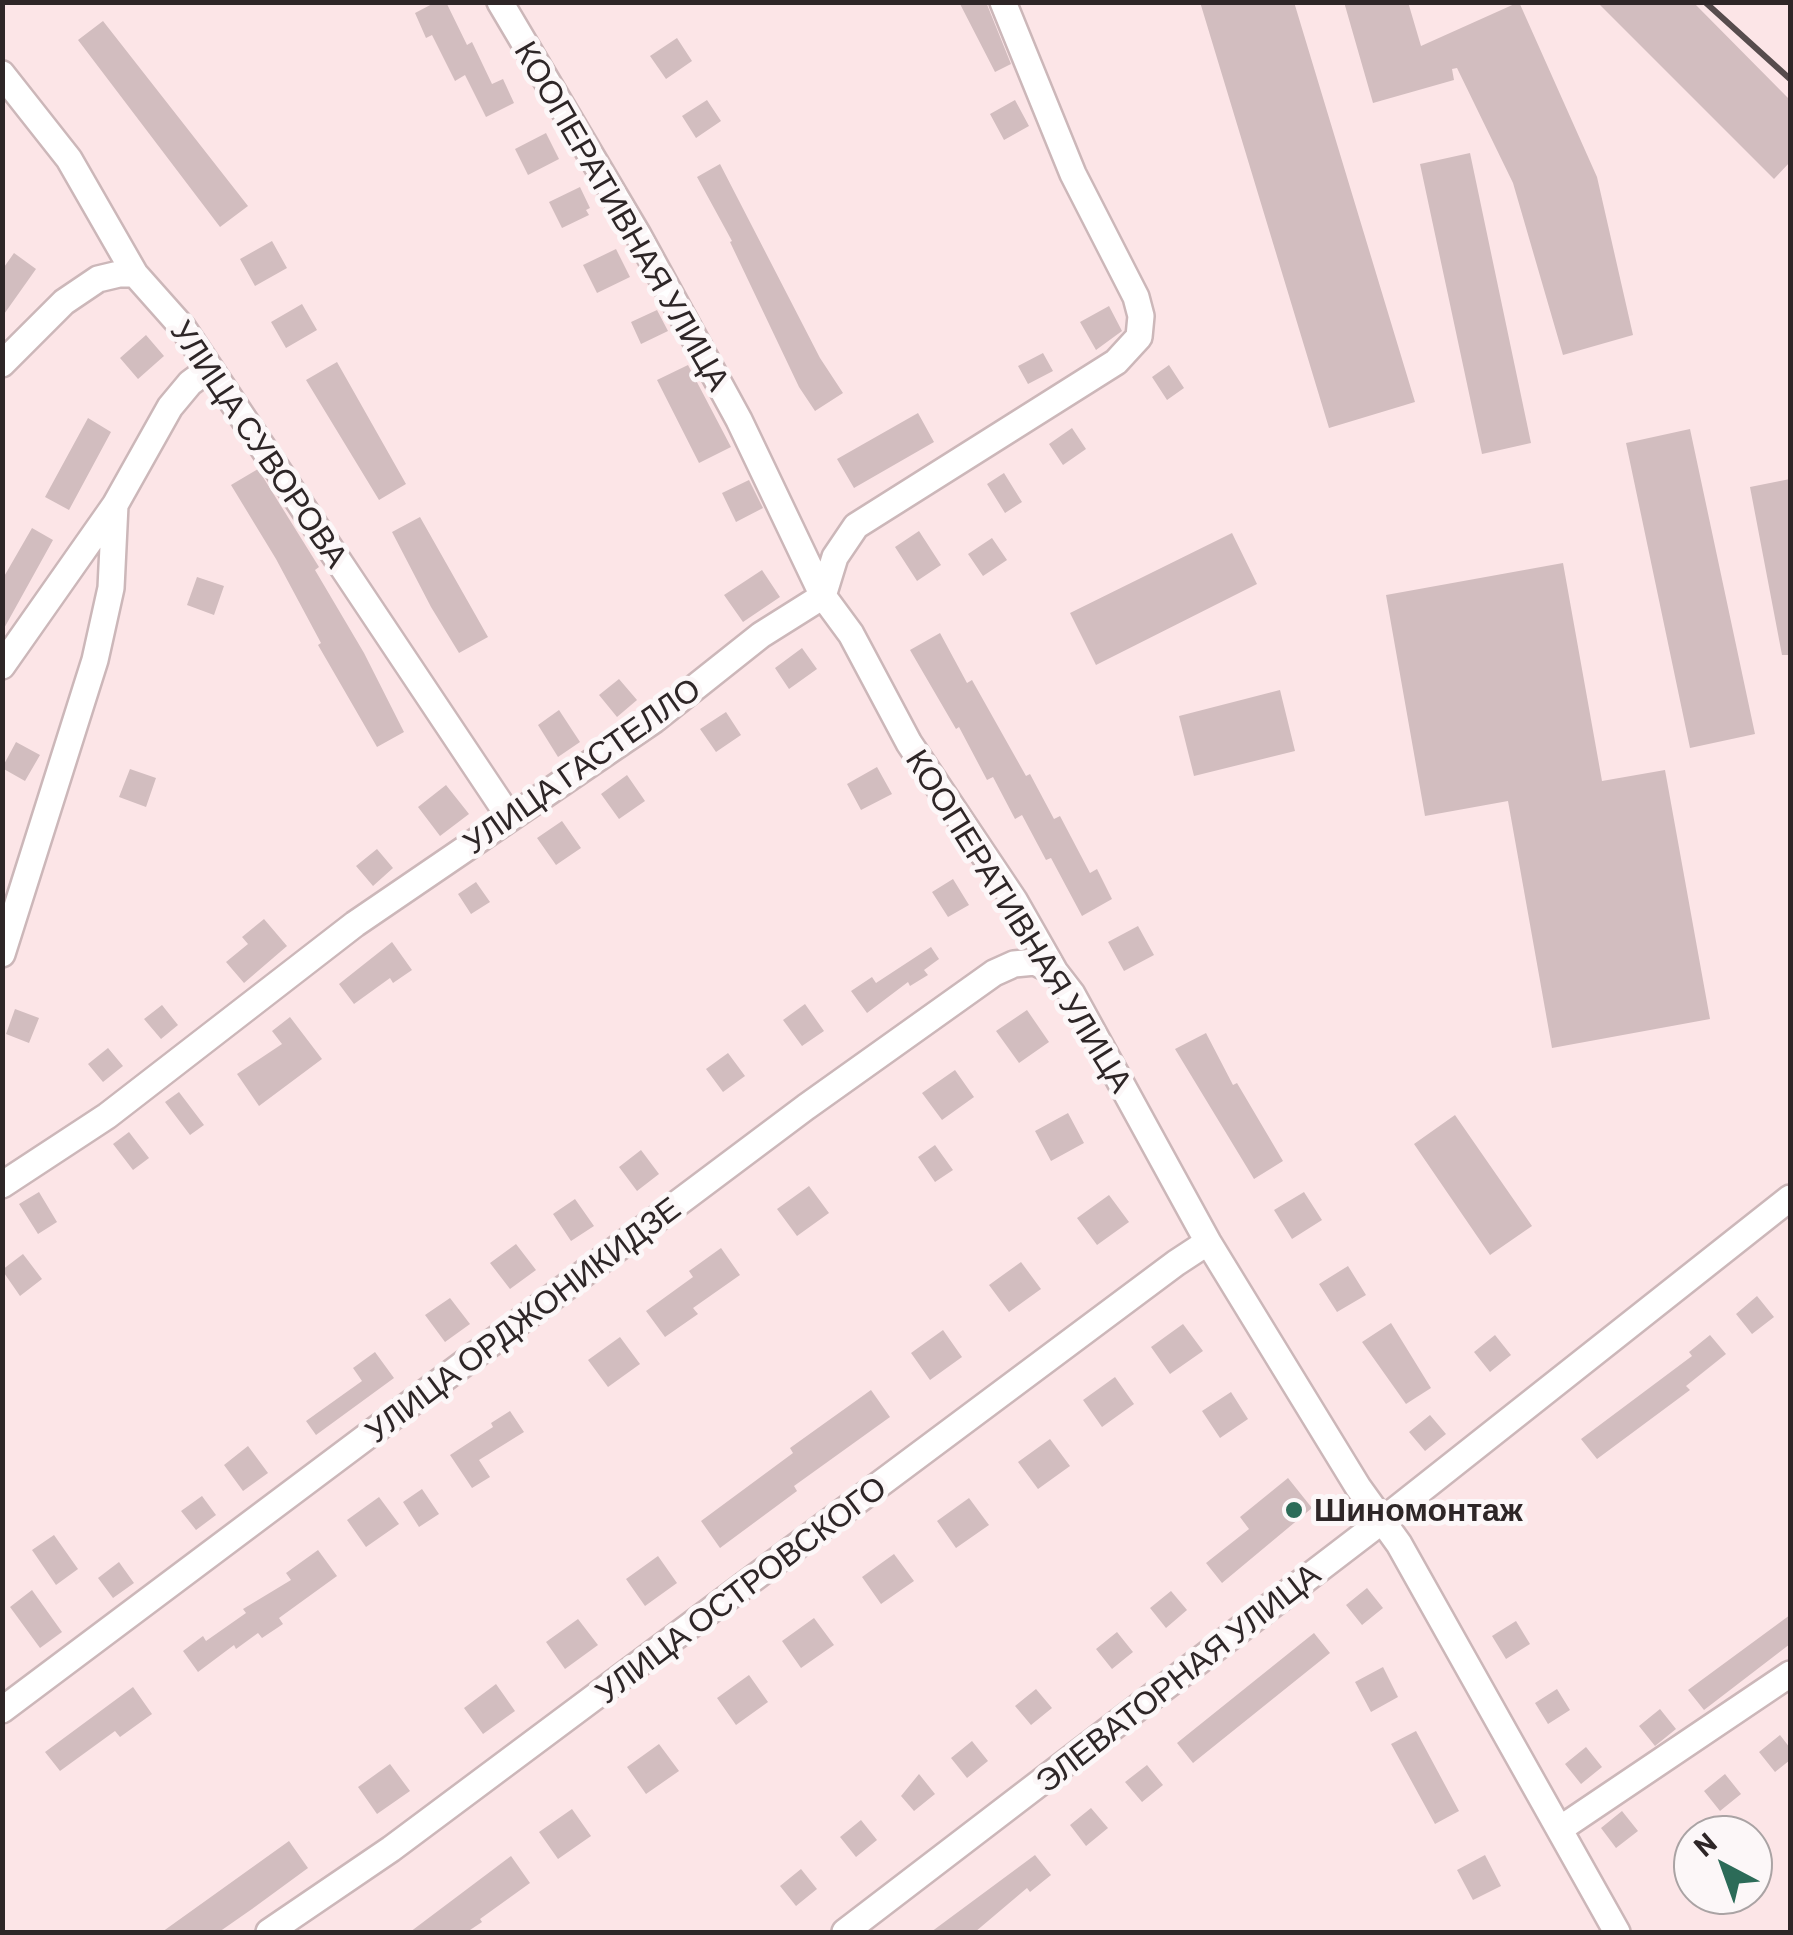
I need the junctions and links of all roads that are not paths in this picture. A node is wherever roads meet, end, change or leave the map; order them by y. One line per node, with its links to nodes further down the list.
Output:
1 (500, 2): 8 (street, КООПЕРАТИВНАЯ УЛИЦА)
2 (1003, 2): 8 (street)
3 (2, 74): 4 (street, УЛИЦА СУВОРОВА)
4 (135, 274): 5 (street); 6 (street, УЛИЦА СУВОРОВА)
5 (2, 364)
6 (209, 369): 7 (street); 10 (street, УЛИЦА СУВОРОВА)
7 (115, 505): 9 (street); 11 (street)
8 (823, 596): 10 (street, УЛИЦА ГАСТЕЛЛО); 12 (street, КООПЕРАТИВНАЯ УЛИЦА)
9 (2, 666)
10 (510, 818): 13 (street, УЛИЦА ГАСТЕЛЛО)
11 (2, 954)
12 (1055, 972): 15 (street, КООПЕРАТИВНАЯ УЛИЦА); 18 (street, УЛИЦА ОРДЖОНИКИДЗЕ)
13 (2, 1185)
14 (1790, 1198): 16 (street, ЭЛЕВАТОРНАЯ УЛИЦА)
15 (1208, 1242): 16 (street, КООПЕРАТИВНАЯ УЛИЦА); 20 (street, УЛИЦА ОСТРОВСКОГО)
16 (1384, 1520): 19 (street, КООПЕРАТИВНАЯ УЛИЦА); 21 (street, ЭЛЕВАТОРНАЯ УЛИЦА)
17 (1790, 1674): 19 (street)
18 (2, 1710)
19 (1560, 1829): 22 (street, КООПЕРАТИВНАЯ УЛИЦА)
20 (269, 1932)
21 (846, 1932)
22 (1617, 1932)

